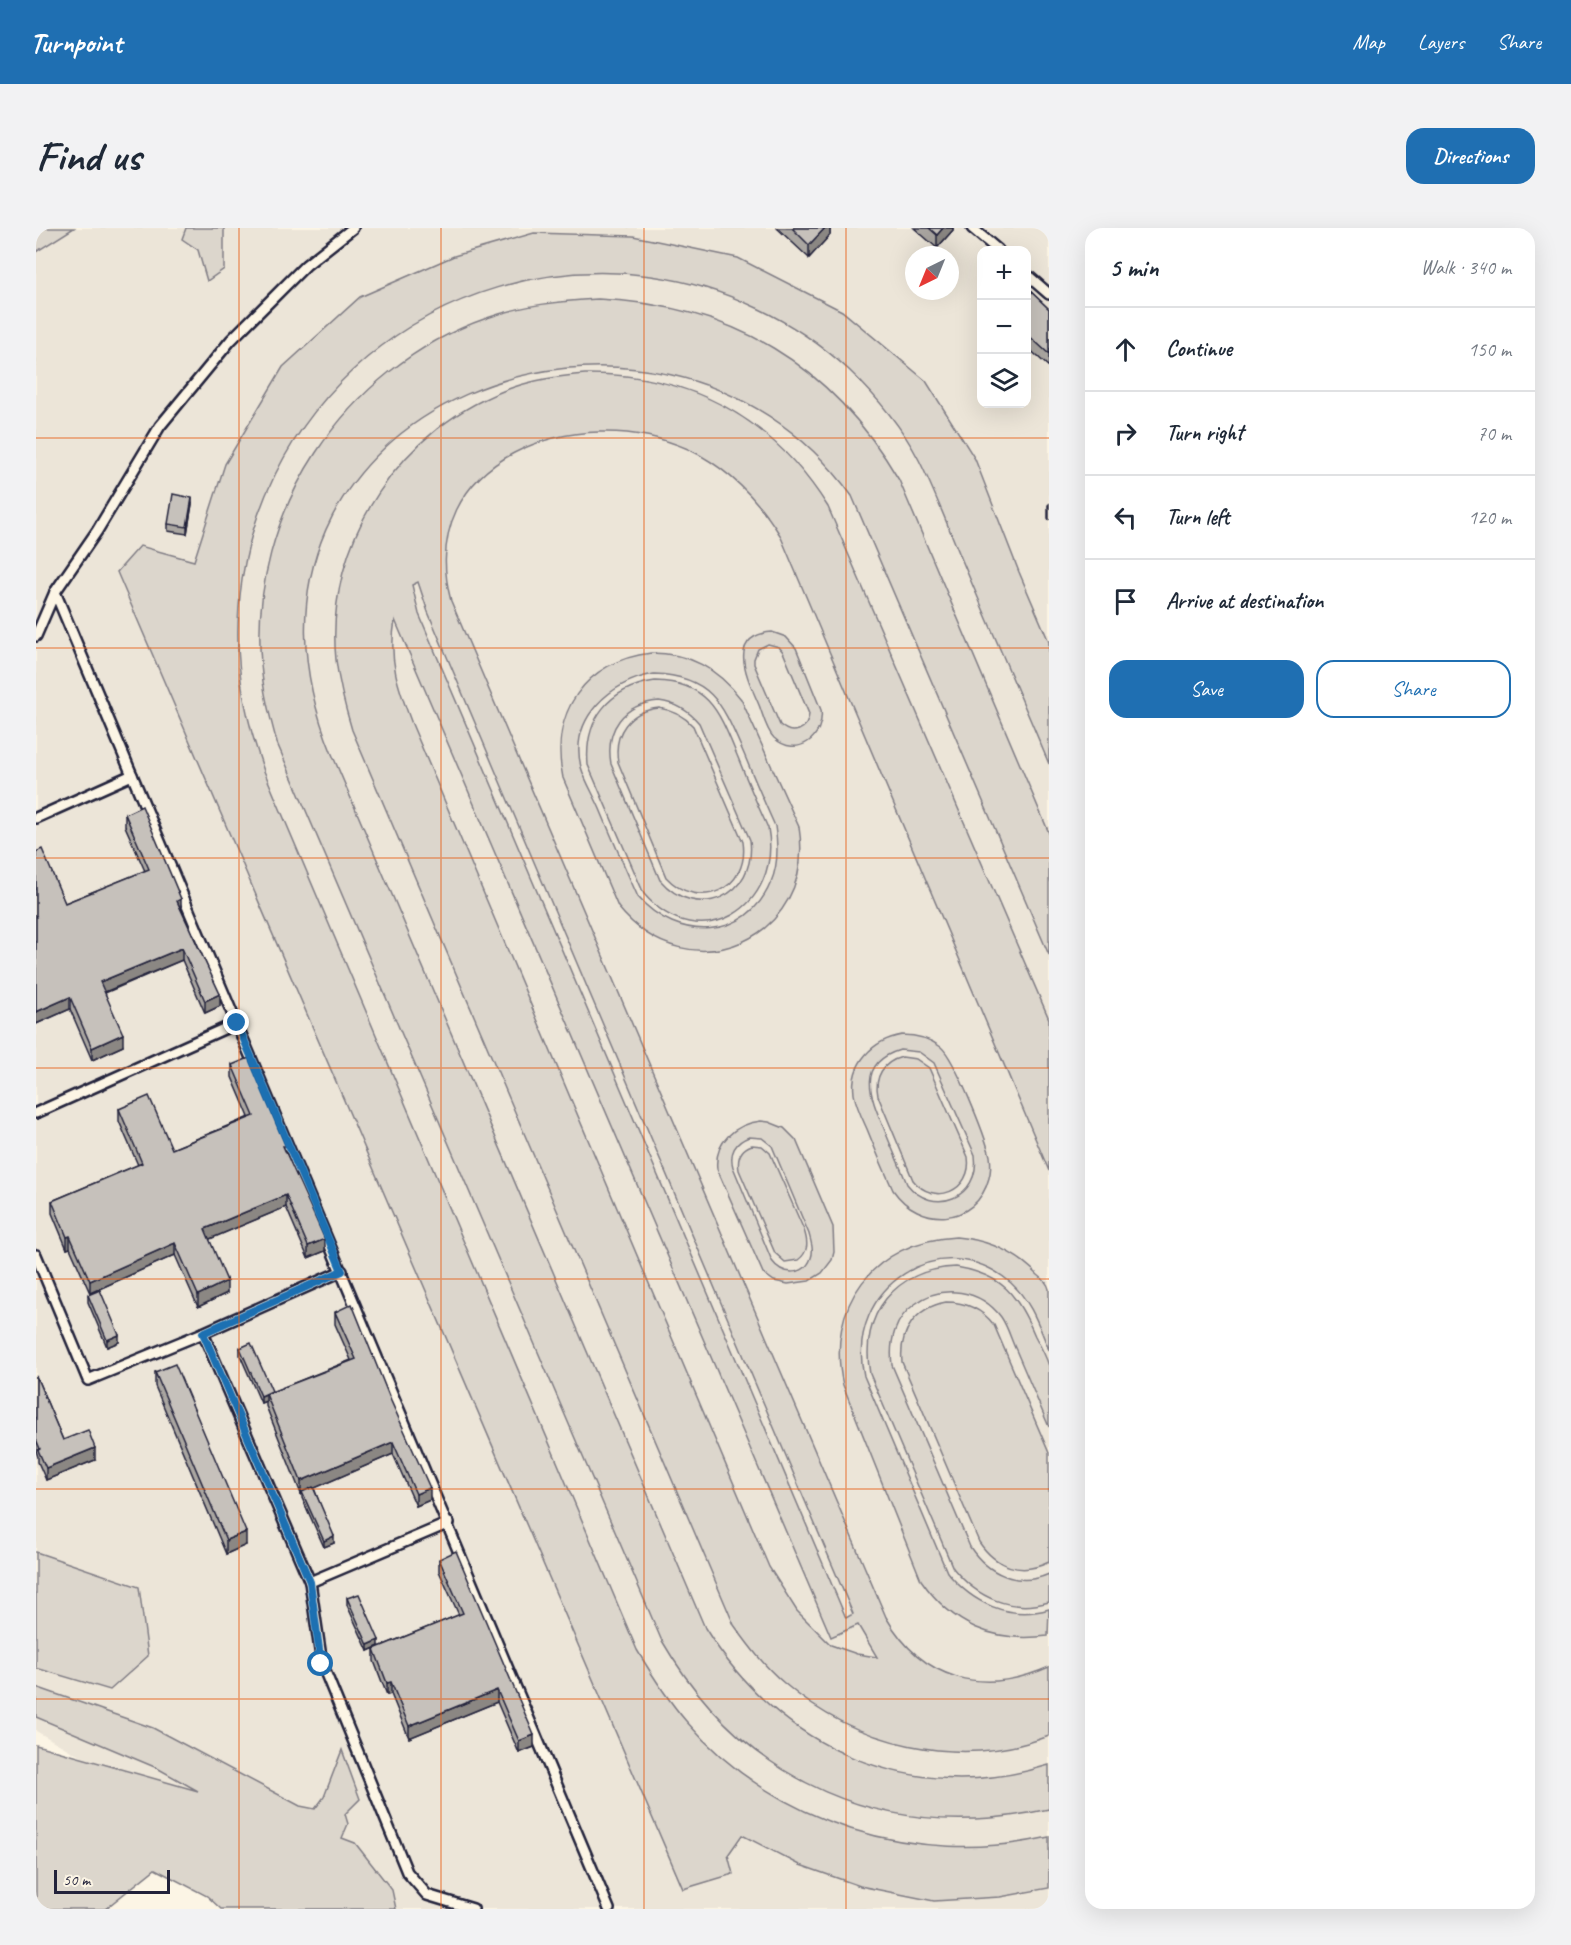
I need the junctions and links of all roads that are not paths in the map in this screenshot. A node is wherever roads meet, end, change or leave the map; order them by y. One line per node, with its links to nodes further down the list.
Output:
1 (353, 228): 6 (lane)
2 (972, 228): 3 (lane)
3 (994, 246)
4 (1031, 278): 5 (lane)
5 (1049, 294)
6 (55, 592): 7 (lane); 8 (lane)
7 (36, 636)
8 (132, 775): 9 (lane); 10 (lane)
9 (36, 818)
10 (237, 1023): 11 (lane); 13 (lane)
11 (36, 1113)
12 (36, 1256): 14 (lane)
13 (342, 1271): 14 (lane); 15 (lane)
14 (203, 1333): 16 (lane)
15 (448, 1523): 16 (lane); 18 (lane)
16 (310, 1582): 17 (lane)
17 (472, 1909)
18 (609, 1909)

